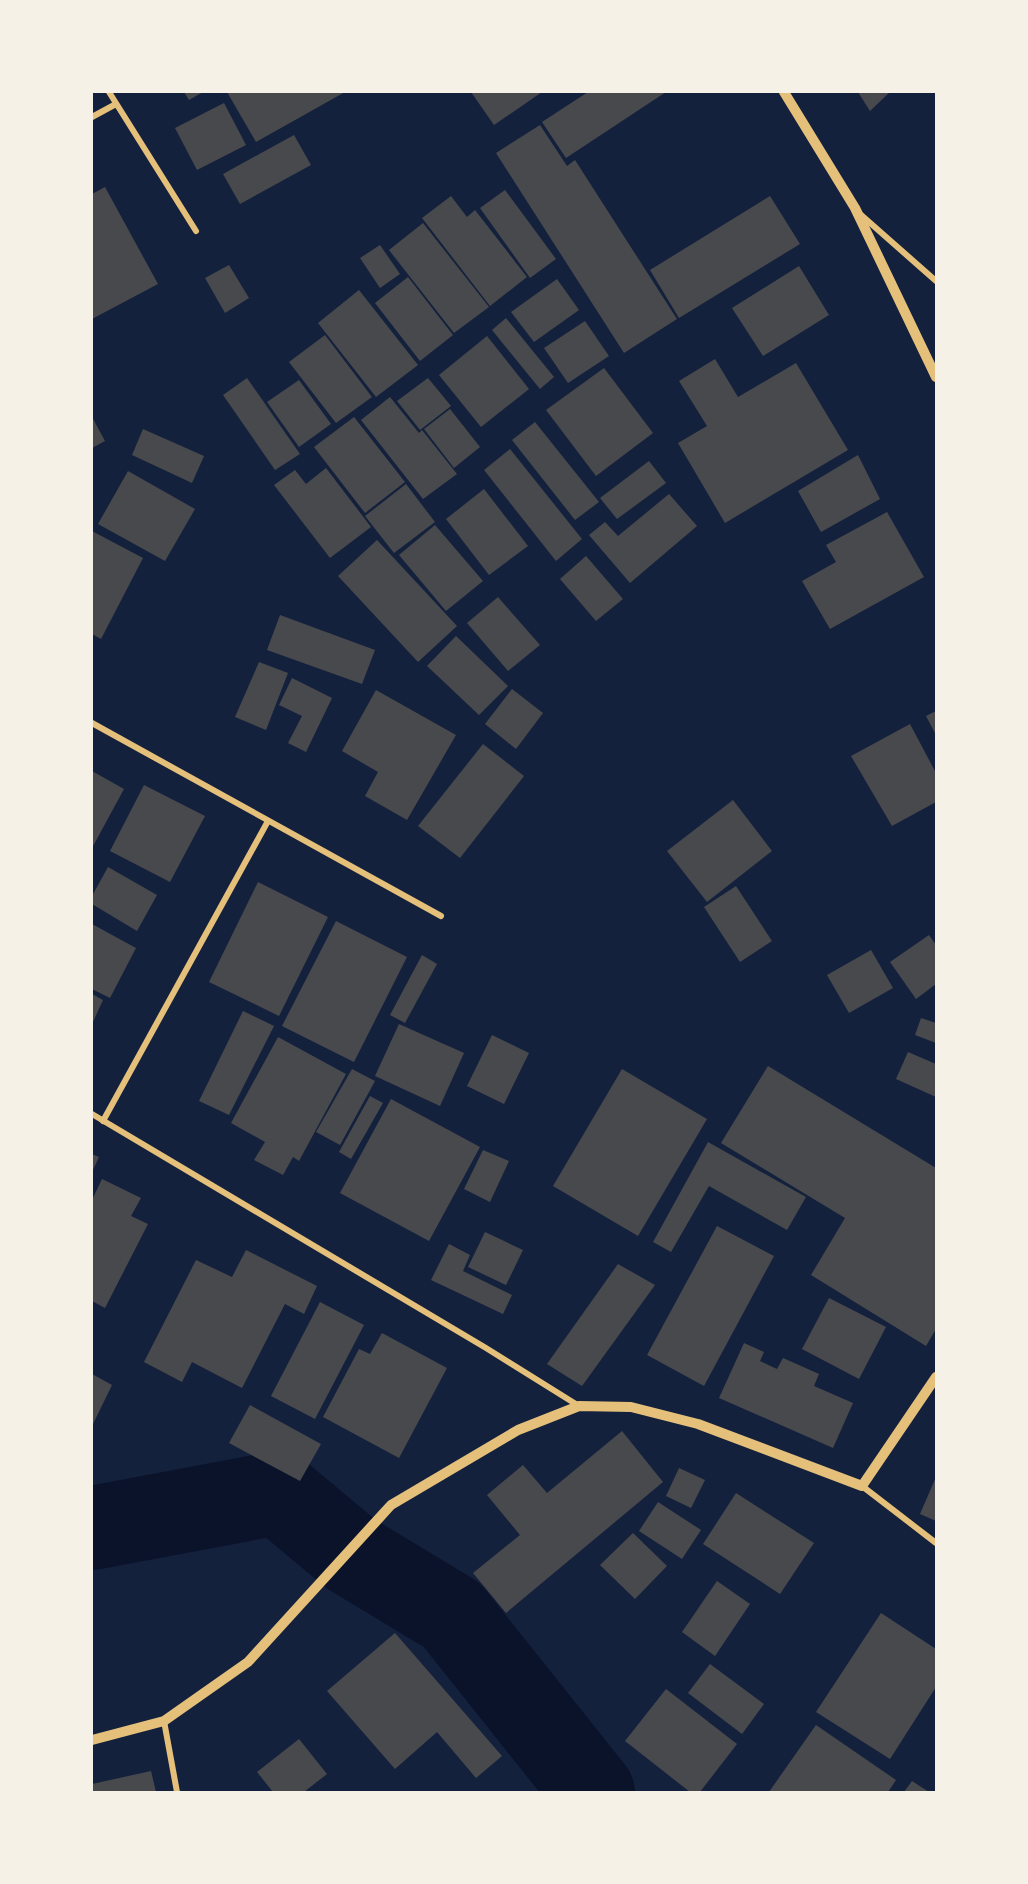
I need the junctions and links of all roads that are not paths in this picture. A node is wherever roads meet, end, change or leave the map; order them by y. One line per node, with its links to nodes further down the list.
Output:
1 (109, 92): 3 (street)
2 (784, 92): 5 (street)
3 (116, 104): 4 (street); 6 (street)
4 (92, 117)
5 (855, 208): 7 (street); 8 (street)
6 (196, 231)
7 (936, 281)
8 (936, 377)
9 (92, 723): 10 (street)
10 (268, 821): 11 (street); 13 (street)
11 (441, 916)
12 (92, 1114): 13 (street)
13 (103, 1121): 15 (street)
14 (936, 1377): 16 (street)
15 (579, 1406): 16 (street); 18 (street)
16 (862, 1485): 17 (street)
17 (936, 1543)
18 (164, 1721): 19 (street); 20 (street)
19 (92, 1740)
20 (177, 1792)

